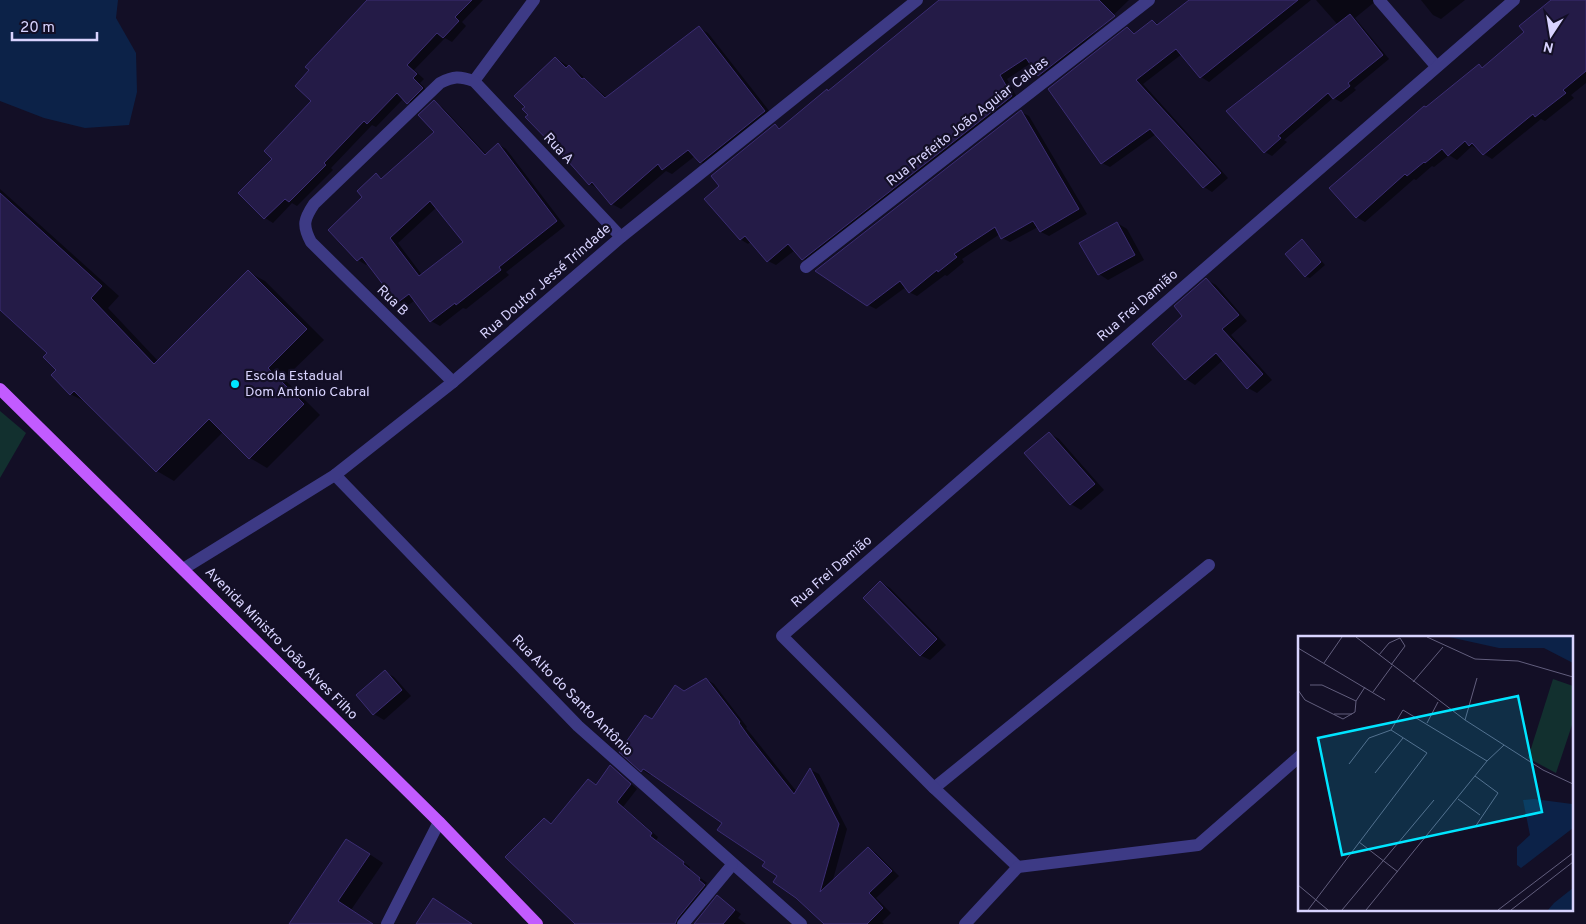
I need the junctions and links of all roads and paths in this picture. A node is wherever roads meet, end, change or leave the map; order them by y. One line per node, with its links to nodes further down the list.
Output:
1 (534, 0): 7 (street)
2 (917, 0): 8 (street, Rua Doutor Jessé Trindade)
3 (1149, 0): 9 (street, Rua Prefeito João Aguiar Caldas)
4 (1379, 0): 6 (street)
5 (1514, 0): 6 (street, Rua Frei Damião)
6 (1436, 66): 16 (street, Rua Frei Damião)
7 (474, 81): 8 (street, Rua A); 10 (street, Rua B)
8 (621, 237): 10 (street, Rua Doutor Jessé Trindade)
9 (806, 267)
10 (453, 382): 12 (street, Rua Doutor Jessé Trindade)
11 (0, 389): 14 (main road, Avenida Ministro João Alves Filho)
12 (335, 475): 14 (street, Rua Doutor Jessé Trindade); 18 (street, Rua Alto do Santo Antônio)
13 (1209, 565): 16 (street)
14 (183, 569): 17 (main road, Avenida Ministro João Alves Filho)
15 (1298, 758): 19 (street)
16 (934, 788): 19 (street)
17 (439, 822): 20 (street); 21 (main road, Avenida Ministro João Alves Filho)
18 (732, 865): 22 (street); 23 (street, Rua Alto do Santo Antônio)
19 (1018, 867): 24 (street)
20 (387, 924)
21 (537, 924)
22 (684, 924)
23 (801, 924)
24 (965, 924)

